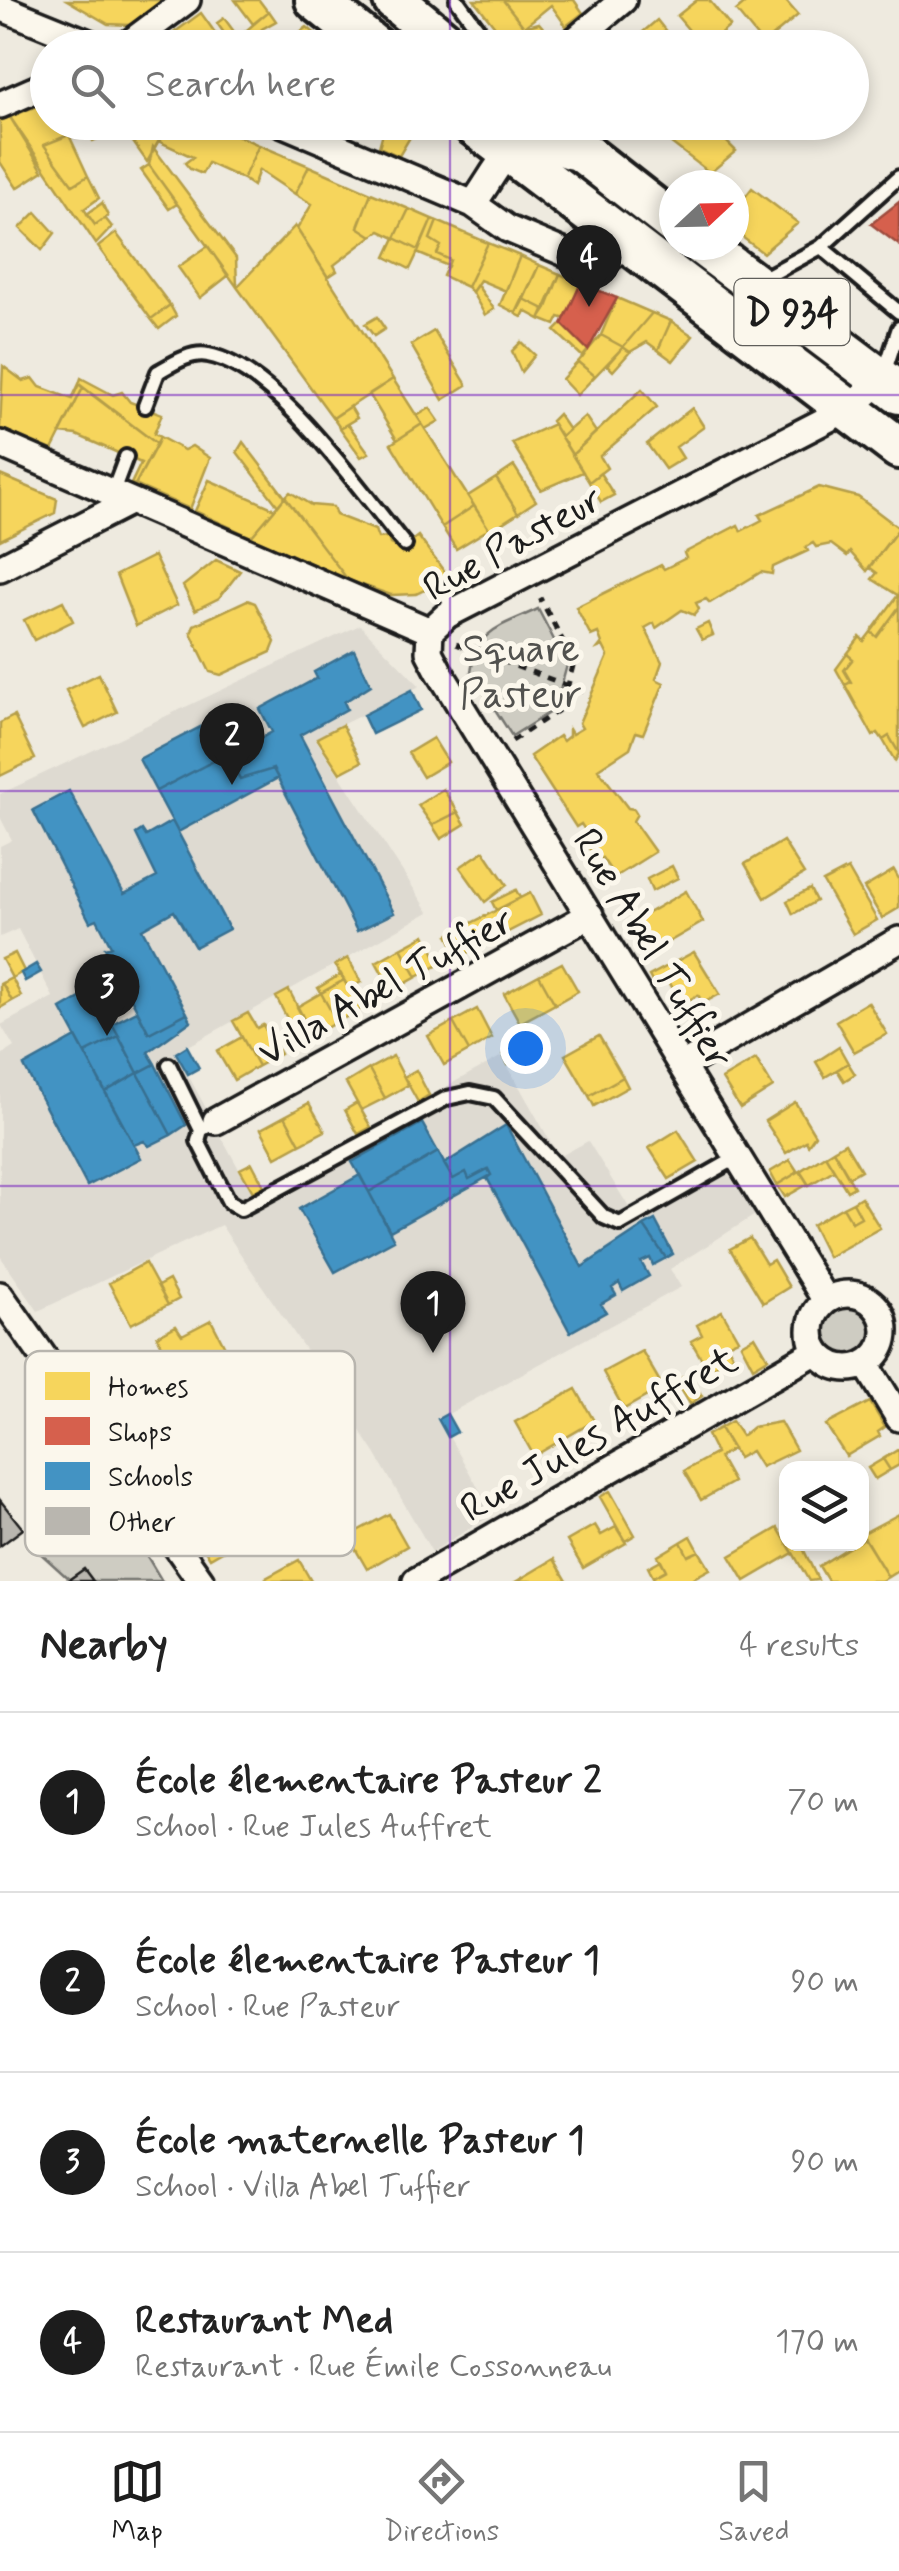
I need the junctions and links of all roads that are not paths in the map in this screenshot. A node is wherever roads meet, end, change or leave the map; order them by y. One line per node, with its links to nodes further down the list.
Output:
1 (187, 0): 8 (street)
2 (316, 0): 9 (main road)
3 (394, 0): 10 (main road)
4 (458, 0): 11 (lane)
5 (623, 0): 12 (street)
6 (0, 8): 7 (street)
7 (56, 30)
8 (147, 30)
9 (354, 30)
10 (430, 30)
11 (479, 30)
12 (587, 30)
13 (30, 92): 14 (street)
14 (0, 106)
15 (322, 140): 21 (street)
16 (494, 140): 18 (main road, D 934)
17 (566, 140): 19 (main road)
18 (510, 152): 19 (street); 21 (street); 23 (main road, D 934)
19 (596, 164): 22 (main road)
20 (899, 177): 24 (lane)
21 (473, 204): 23 (street)
22 (659, 212)
23 (629, 242): 31 (main road, D 934)
24 (821, 247): 26 (lane); 27 (lane)
25 (722, 260): 26 (main road, D 934)
26 (754, 284): 29 (main road, D 934)
27 (899, 312)
28 (899, 328): 29 (lane)
29 (893, 383): 31 (street, Rue Pasteur)
30 (145, 406): 36 (lane)
31 (849, 408): 33 (main road, D 934); 39 (street, Rue Pasteur)
32 (0, 444): 35 (street, Rue Pasteur)
33 (899, 448)
34 (126, 458): 35 (lane)
35 (121, 498): 37 (street); 40 (street, Rue Pasteur)
36 (406, 545)
37 (0, 568)
38 (436, 584): 39 (lane)
39 (457, 610): 40 (street, Rue Pasteur)
40 (430, 631): 41 (street, Rue Abel Tuffier)
41 (590, 915): 44 (street, Rue Abel Tuffier); 45 (street, Villa Abel Tuffier)
42 (899, 940): 44 (street)
43 (169, 1065): 45 (lane)
44 (682, 1066): 46 (street, Rue Abel Tuffier)
45 (208, 1126): 46 (lane)
46 (738, 1156): 48 (street, Rue Abel Tuffier)
47 (0, 1296): 50 (street)
48 (826, 1301): 49 (street); 51 (street)
49 (890, 1308): 52 (street)
50 (39, 1351)
51 (817, 1351): 52 (street); 56 (street, Rue Jules Auffret)
52 (866, 1364): 53 (street)
53 (899, 1418)
54 (183, 1556): 55 (street)
55 (201, 1581)
56 (416, 1581)

